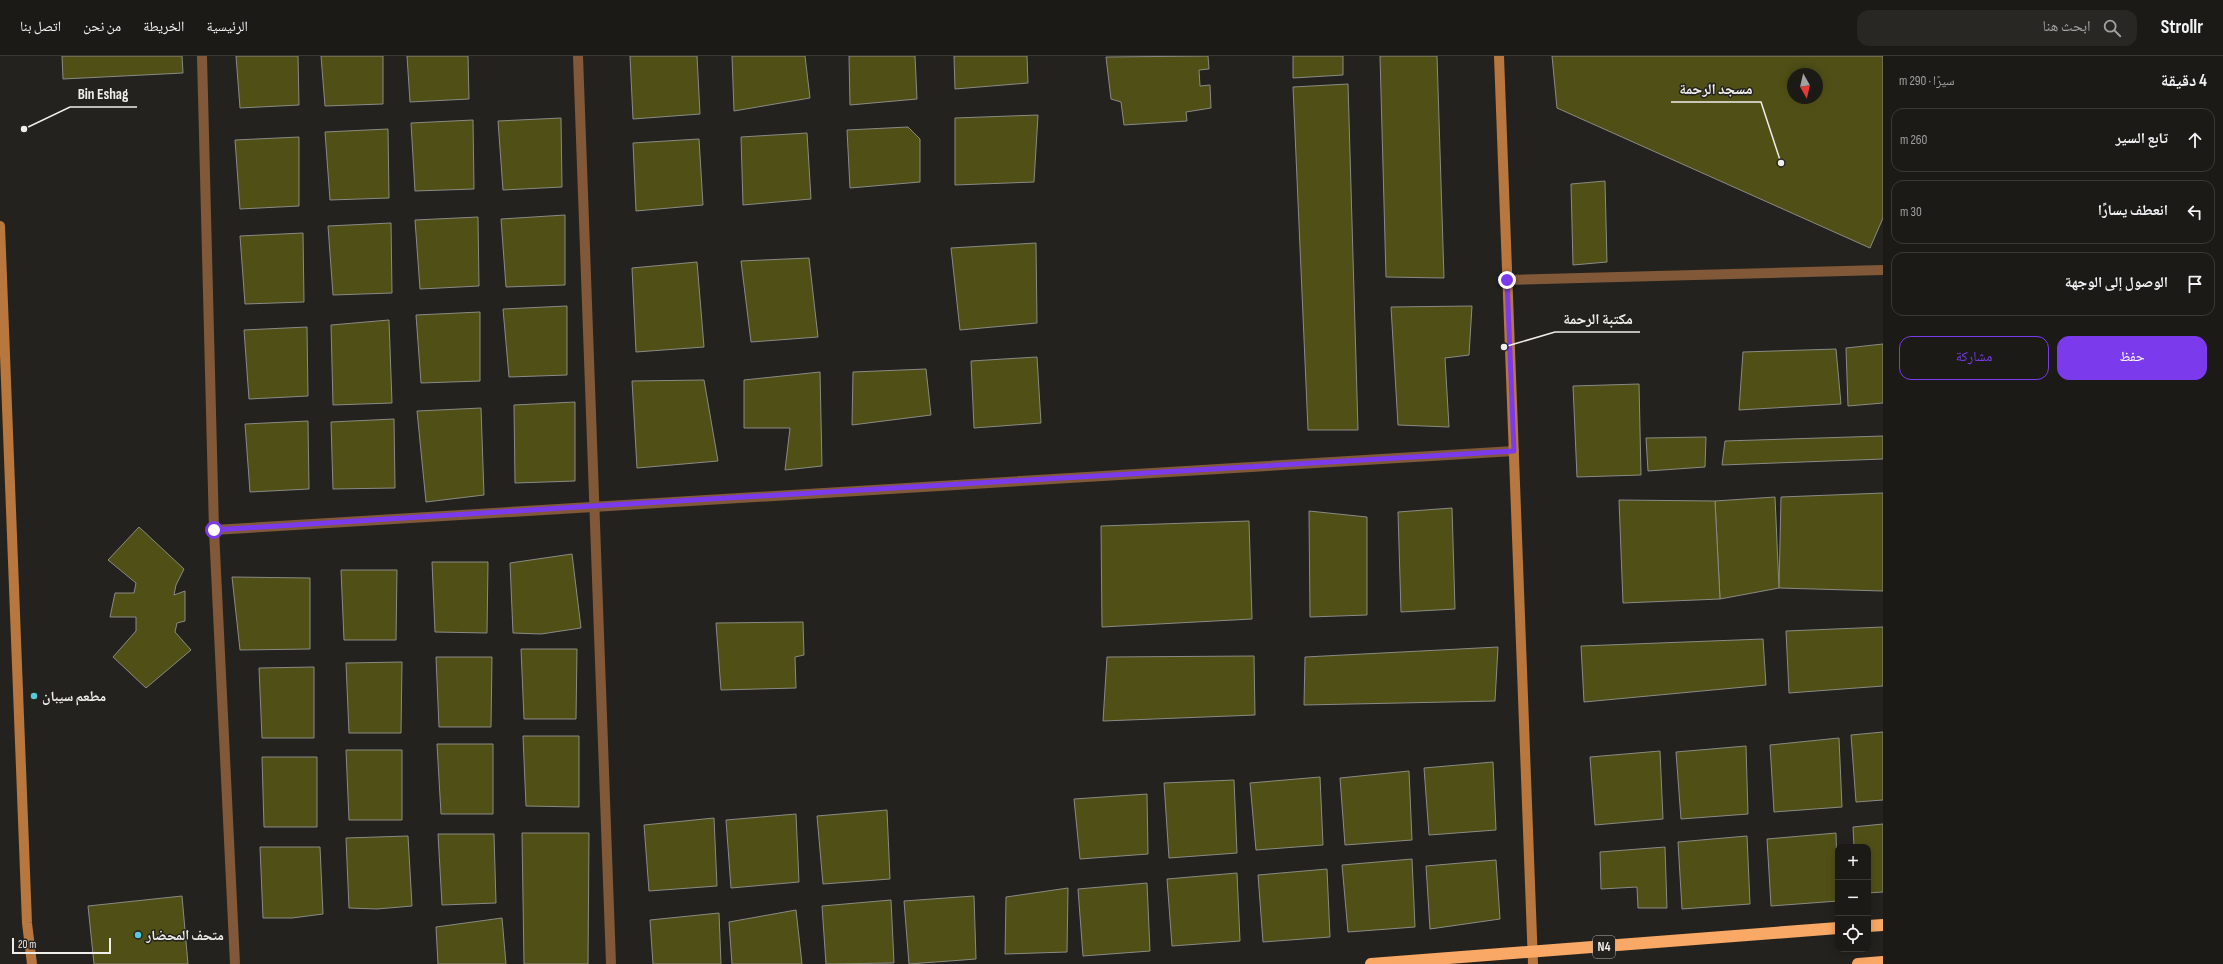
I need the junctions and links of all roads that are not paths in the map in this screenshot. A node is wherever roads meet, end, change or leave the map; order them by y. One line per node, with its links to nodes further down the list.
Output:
1 (202, 56): 9 (street)
2 (578, 56): 8 (street)
3 (1499, 56): 6 (street)
4 (0, 226): 15 (street)
5 (1883, 270): 6 (street)
6 (1507, 280): 7 (street)
7 (1514, 451): 8 (street); 13 (street)
8 (593, 506): 9 (street); 17 (street)
9 (214, 530): 16 (street)
10 (1883, 925): 11 (highway)
11 (1871, 926)
12 (1835, 928): 13 (highway, N4)
13 (1532, 958): 18 (highway, N4)
14 (1883, 962): 19 (highway)
15 (32, 964)
16 (235, 964)
17 (611, 964)
18 (1371, 964)
19 (1858, 964)

